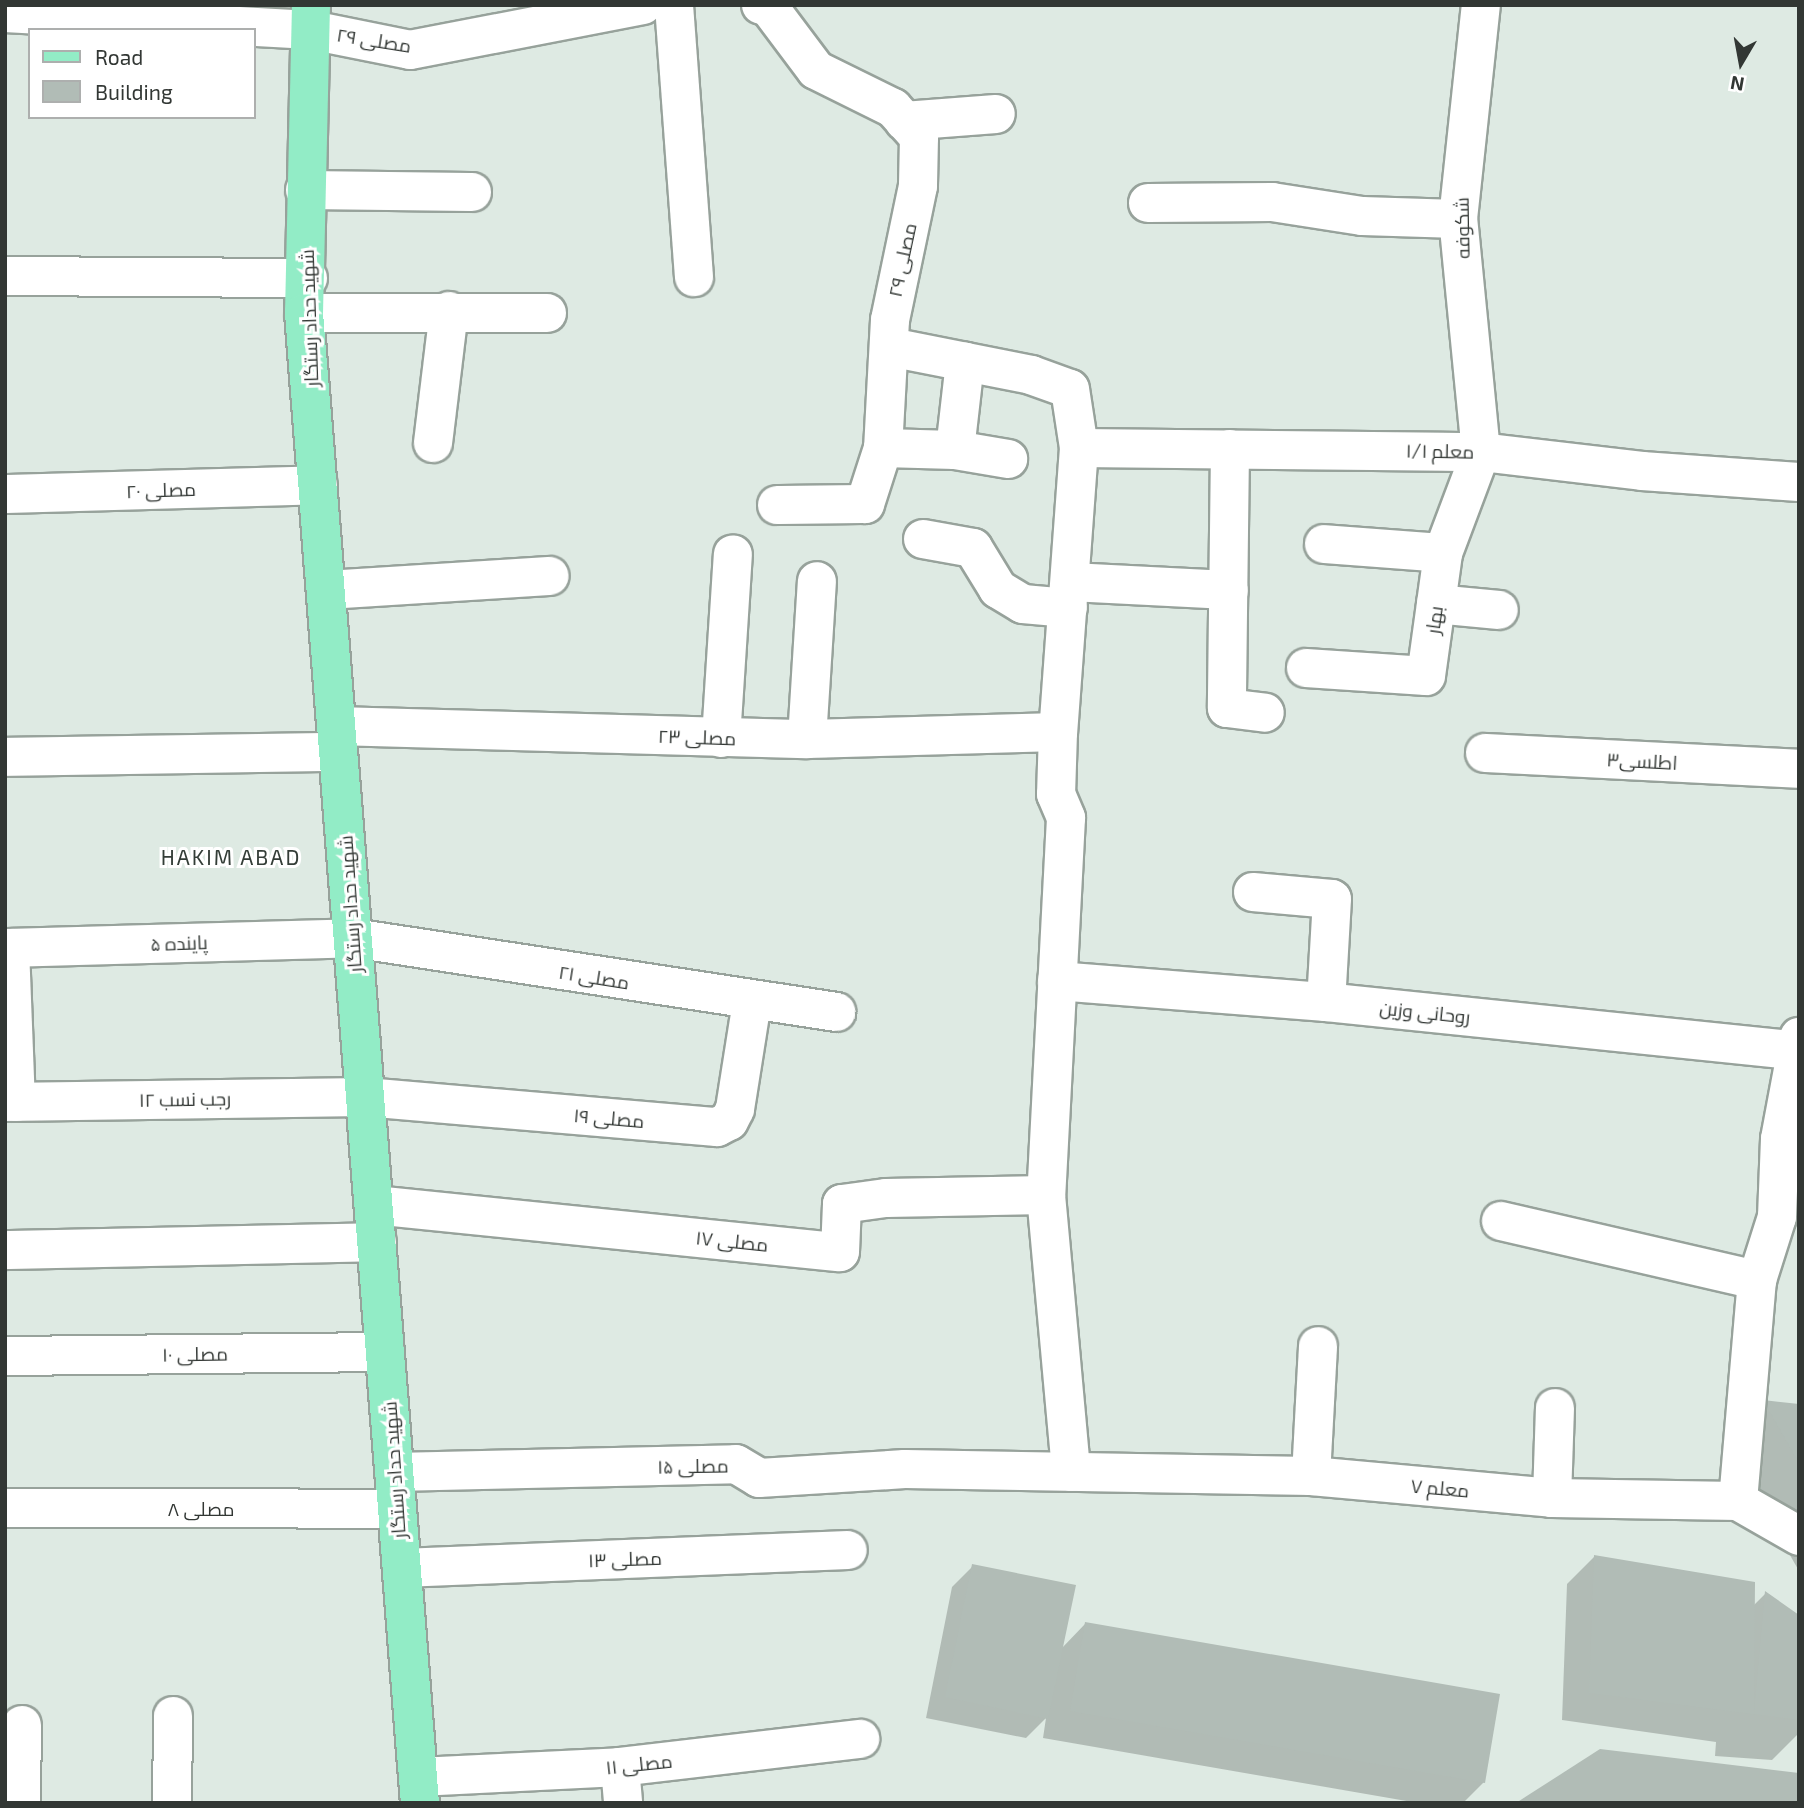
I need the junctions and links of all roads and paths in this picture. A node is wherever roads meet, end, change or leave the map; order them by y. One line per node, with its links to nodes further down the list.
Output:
1 (643, 5): 7 (street, مصلی ۲۹)
2 (674, 5): 15 (street)
3 (761, 5): 5 (street, مصلی ۲۹)
4 (1482, 5): 13 (street, شکوفه)
5 (769, 6): 9 (street, مصلی ۲۹)
6 (5, 13): 7 (street, مصلی ۲۹)
7 (311, 18): 10 (main road, شهید حداد رستگار)
8 (996, 114): 9 (street)
9 (904, 121): 19 (street, مصلی ۲۹)
10 (305, 190): 11 (street); 16 (main road, شهید حداد رستگار)
11 (472, 191)
12 (1148, 203): 13 (street)
13 (1458, 219): 26 (street, شکوفه)
14 (5, 276): 16 (street)
15 (694, 277)
16 (306, 296): 17 (street); 29 (main road, شهید حداد رستگار)
17 (449, 311): 18 (street); 21 (street)
18 (547, 313)
19 (890, 347): 20 (street); 22 (street, مصلی ۲۹)
20 (965, 362): 23 (street); 25 (street)
21 (433, 443)
22 (883, 448): 25 (street); 31 (street, مصلی ۲۹)
23 (1079, 448): 24 (street, معلم ۱/۱); 40 (street)
24 (1230, 449): 26 (street, معلم ۱/۱); 39 (street)
25 (955, 450): 27 (street)
26 (1481, 452): 28 (street, معلم ۱/۱); 34 (street, بهار)
27 (1008, 459)
28 (1799, 482)
29 (318, 485): 30 (street, مصلی ۲۰); 38 (main road, شهید حداد رستگار)
30 (5, 494)
31 (777, 505)
32 (923, 539): 40 (street)
33 (1324, 544): 34 (street)
34 (1443, 553): 41 (street, بهار)
35 (733, 554): 46 (street)
36 (550, 576): 38 (street)
37 (817, 581): 48 (street)
38 (326, 590): 47 (main road, شهید حداد رستگار)
39 (1229, 590): 40 (street); 44 (street)
40 (1069, 595): 45 (street)
41 (1436, 604): 42 (street); 43 (street, بهار)
42 (1499, 610)
43 (1306, 668)
44 (1265, 713)
45 (1058, 732): 48 (street, مصلی ۲۳); 55 (street)
46 (721, 737): 47 (street, مصلی ۲۳); 48 (street, مصلی ۲۳)
47 (337, 739): 50 (street, مصلی ۲۳); 53 (main road, شهید حداد رستگار)
48 (807, 739)
49 (1485, 753): 51 (street, اطلسی۳)
50 (5, 757)
51 (1799, 769)
52 (1253, 892): 57 (street)
53 (353, 937): 54 (street, پاینده ۵); 56 (street, مصلی ۲۱); 60 (main road, شهید حداد رستگار)
54 (8, 948): 61 (street)
55 (1057, 981): 57 (street, روحانی وزین); 62 (street)
56 (752, 1002): 58 (street, مصلی ۲۱); 60 (street, مصلی ۱۹)
57 (1326, 1002): 59 (street, روحانی وزین)
58 (836, 1012)
59 (1796, 1044): 63 (street)
60 (365, 1097): 61 (street, رجب نسب ۱۲); 65 (main road, شهید حداد رستگار)
61 (11, 1102)
62 (1046, 1195): 65 (street, مصلی ۱۷); 72 (street)
63 (1788, 1219): 67 (street)
64 (1501, 1220): 67 (street)
65 (375, 1223): 66 (street); 69 (main road, شهید حداد رستگار)
66 (5, 1250)
67 (1757, 1280): 76 (street)
68 (1318, 1346): 73 (street)
69 (385, 1352): 70 (street, مصلی ۱۰); 74 (main road, شهید حداد رستگار)
70 (5, 1356)
71 (1555, 1408): 75 (street)
72 (1071, 1472): 73 (street, معلم ۷); 74 (street, مصلی ۱۵)
73 (1311, 1476): 75 (street, معلم ۷)
74 (396, 1490): 77 (street, مصلی ۸); 80 (main road, شهید حداد رستگار)
75 (1552, 1498): 76 (street, معلم ۷)
76 (1738, 1501): 78 (street, معلم ۷)
77 (5, 1508)
78 (1799, 1536)
79 (848, 1550): 80 (street, مصلی ۱۳)
80 (402, 1567): 85 (main road, شهید حداد رستگار)
81 (173, 1716): 87 (street)
82 (22, 1725): 86 (street)
83 (860, 1740): 84 (street, مصلی ۱۱)
84 (622, 1785): 85 (street, مصلی ۱۱)
85 (419, 1790)
86 (21, 1803)
87 (172, 1803)

